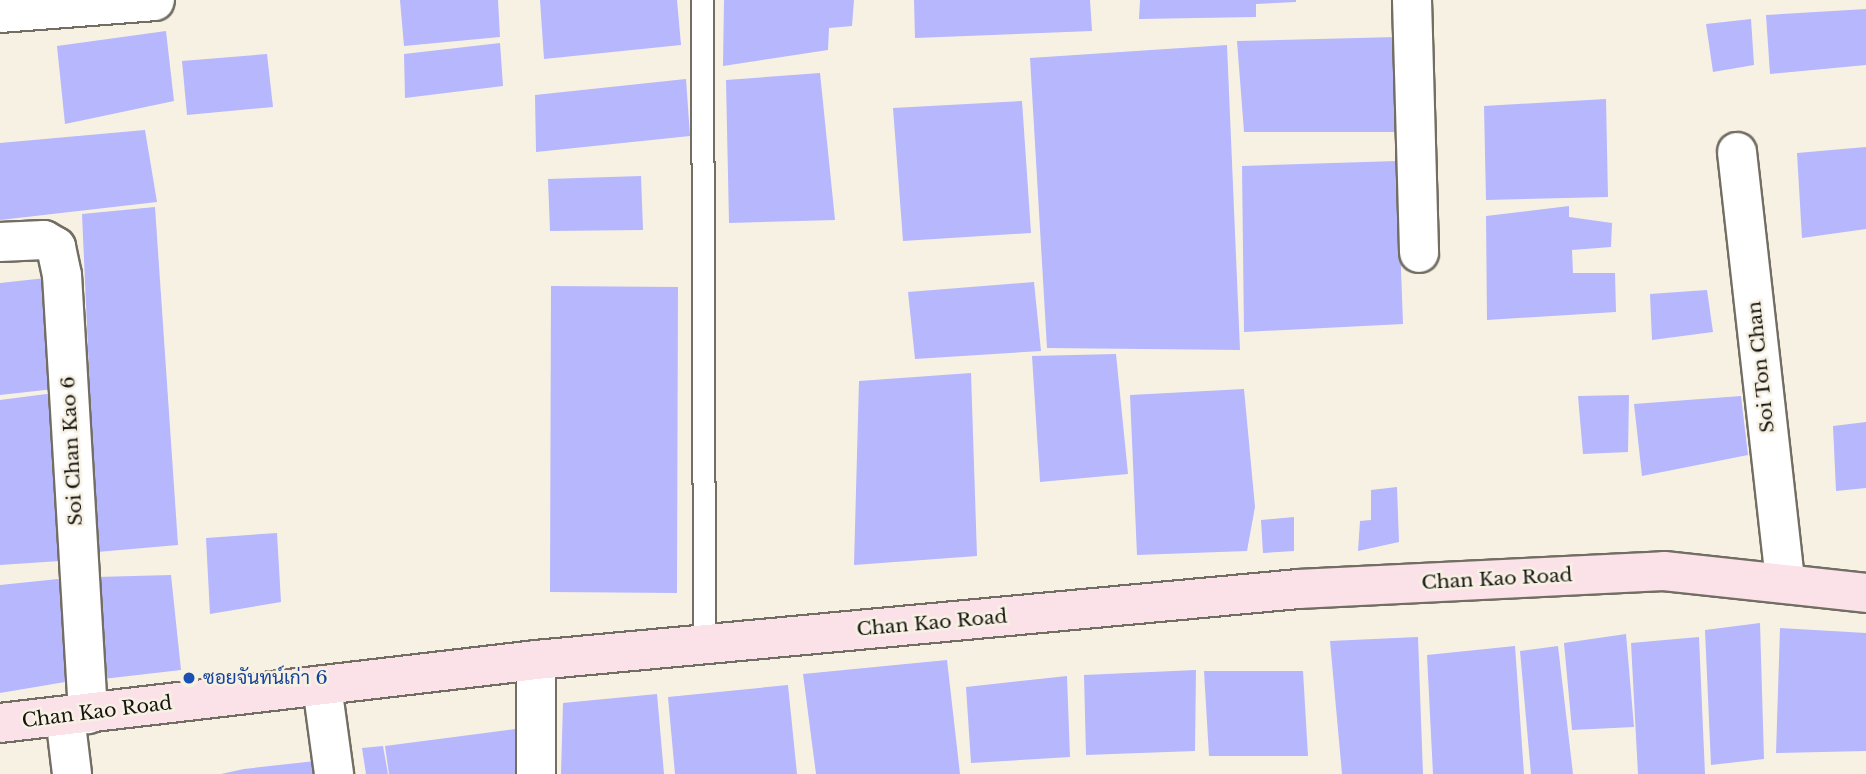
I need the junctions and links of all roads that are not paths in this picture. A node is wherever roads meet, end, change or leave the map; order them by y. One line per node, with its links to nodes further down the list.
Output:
1 (702, 0): 10 (lane)
2 (1412, 0): 7 (street)
3 (155, 1): 4 (street)
4 (0, 13)
5 (1737, 152): 8 (street, Soi Ton Chan)
6 (0, 242): 13 (street, Soi Chan Kao 6)
7 (1419, 253)
8 (1785, 582): 9 (street, Chan Kao Road); 10 (street, Chan Kao Road)
9 (1866, 593)
10 (704, 646): 11 (street, Chan Kao Road)
11 (536, 660): 12 (street, Chan Kao Road); 17 (street)
12 (322, 686): 13 (street, Chan Kao Road); 16 (street)
13 (77, 715): 14 (street, Chan Kao Road); 15 (street, Soi Chan Kao 6)
14 (0, 723)
15 (72, 774)
16 (334, 774)
17 (536, 774)

